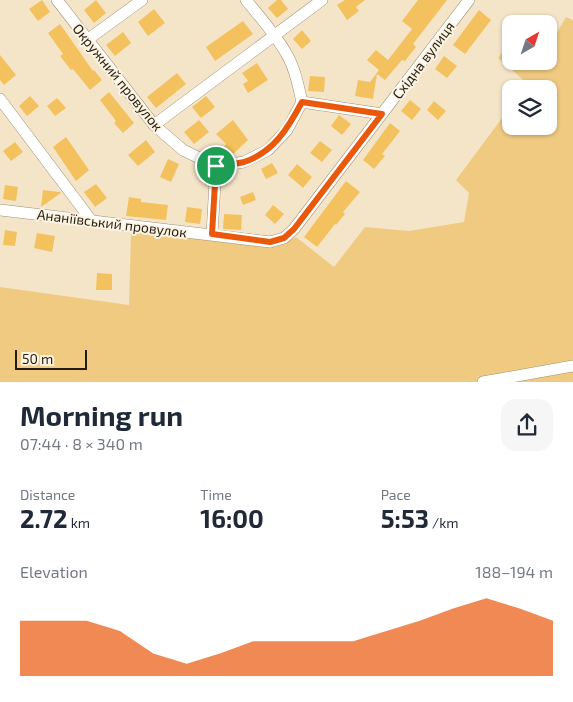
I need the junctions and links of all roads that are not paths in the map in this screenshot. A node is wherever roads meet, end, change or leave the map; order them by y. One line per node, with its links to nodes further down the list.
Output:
1 (57, 0): 7 (street, Окружний провулок)
2 (142, 0): 7 (street)
3 (246, 0): 6 (street)
4 (322, 0): 6 (street)
5 (469, 0): 10 (street, Східна вулиця)
6 (275, 35): 9 (street); 11 (street)
7 (87, 40): 11 (street, Окружний провулок)
8 (0, 99): 14 (street)
9 (302, 102): 10 (street); 12 (street)
10 (382, 114): 16 (street, Східна вулиця)
11 (154, 125): 12 (street, Окружний провулок)
12 (216, 166): 15 (street)
13 (0, 210): 14 (street, Ананіївський провулок)
14 (91, 220): 15 (street, Ананіївський провулок)
15 (212, 234): 16 (street, Ананіївський провулок)
16 (284, 238)
17 (573, 366): 18 (street)
18 (483, 382)

